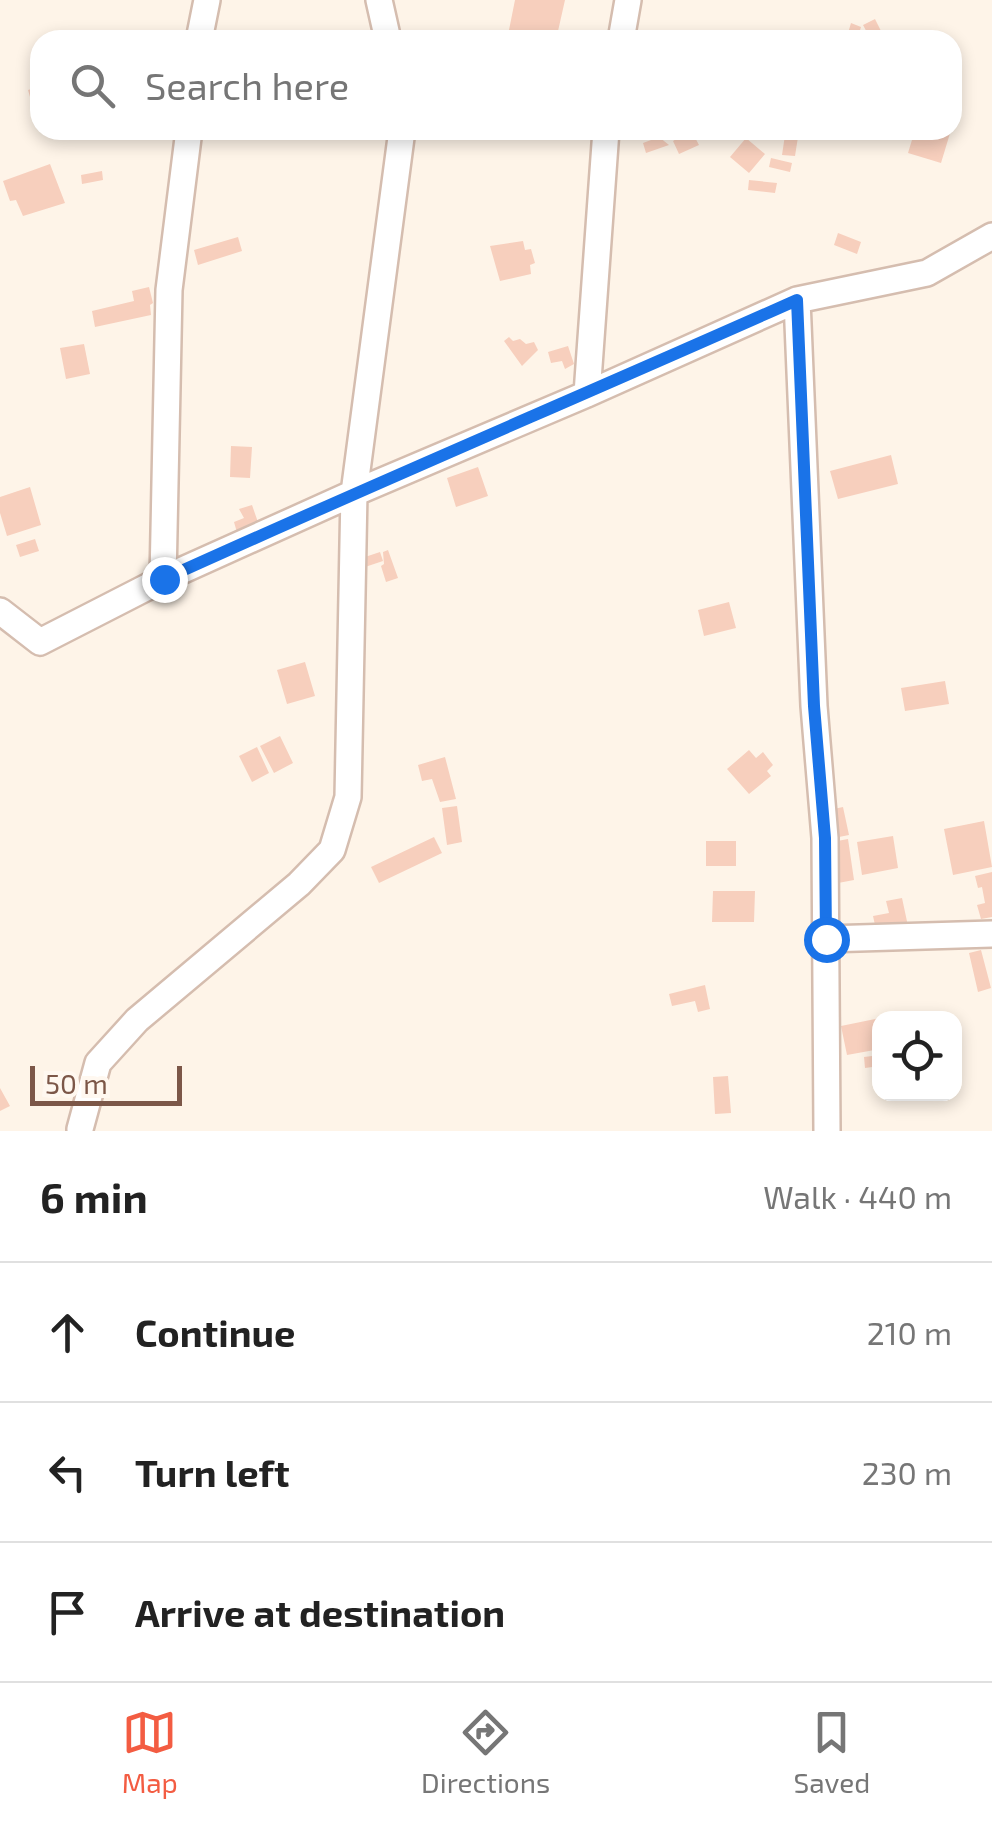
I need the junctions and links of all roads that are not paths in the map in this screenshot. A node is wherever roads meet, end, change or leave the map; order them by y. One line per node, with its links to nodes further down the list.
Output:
1 (207, 0): 4 (street)
2 (379, 0): 5 (street)
3 (628, 0): 6 (street)
4 (202, 30)
5 (386, 30)
6 (623, 30)
7 (187, 140): 14 (street)
8 (401, 140): 13 (street)
9 (605, 140): 12 (street)
10 (992, 236): 11 (street)
11 (797, 300): 12 (street); 17 (street)
12 (587, 394): 13 (street)
13 (354, 493): 14 (street); 18 (street)
14 (164, 579): 15 (street)
15 (0, 610)
16 (992, 934): 17 (street)
17 (826, 939): 19 (street)
18 (80, 1129)
19 (827, 1131)

